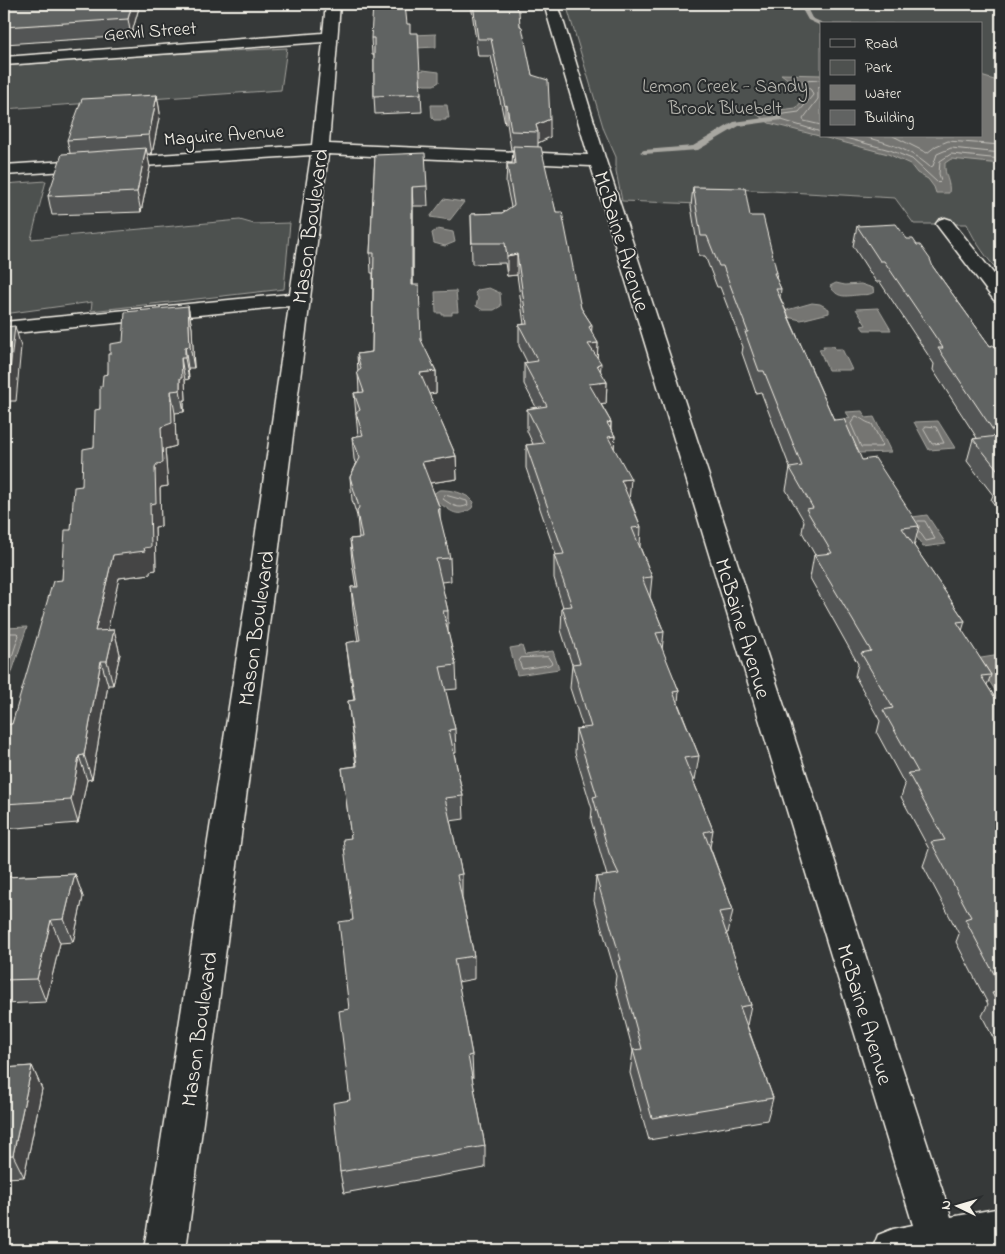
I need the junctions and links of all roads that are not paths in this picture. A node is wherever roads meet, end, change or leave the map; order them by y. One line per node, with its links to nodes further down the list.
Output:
1 (333, 4): 3 (street, Mason Boulevard)
2 (551, 4): 6 (street, McBaine Avenue)
3 (330, 38): 4 (street, Gervil Street); 5 (street, Mason Boulevard)
4 (4, 61)
5 (320, 149): 6 (street, Maguire Avenue); 7 (street, Maguire Avenue); 10 (street, Mason Boulevard)
6 (598, 161): 13 (street, McBaine Avenue)
7 (4, 170)
8 (945, 224): 9 (street)
9 (1001, 296)
10 (300, 299): 11 (street); 14 (street, Mason Boulevard)
11 (4, 328)
12 (1001, 1228): 13 (street)
13 (940, 1246): 15 (street)
14 (165, 1250)
15 (893, 1250)

